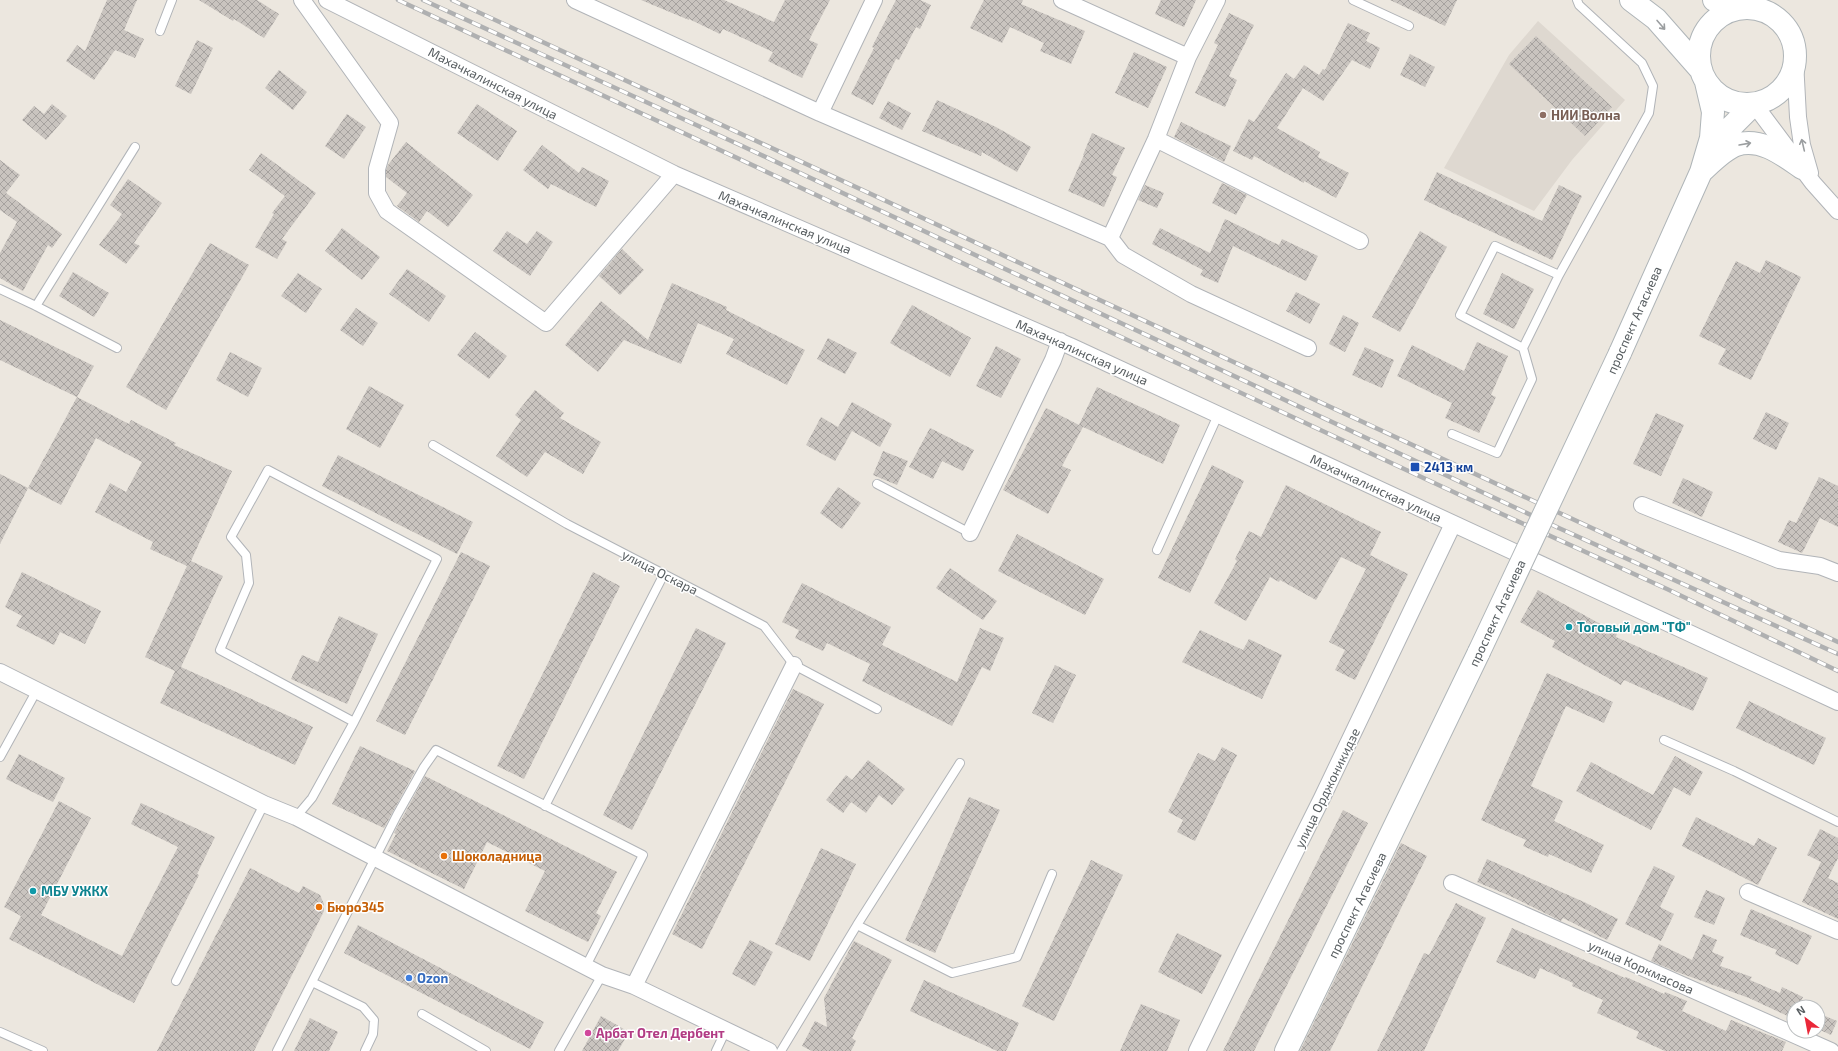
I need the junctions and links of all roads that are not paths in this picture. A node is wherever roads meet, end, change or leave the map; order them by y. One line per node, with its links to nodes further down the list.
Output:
1 (172, 0): 14 (lane)
2 (302, 0): 23 (street)
3 (327, 0): 23 (street, Махачкалинская улица)
4 (575, 0): 19 (street)
5 (874, 0): 19 (street)
6 (1062, 0): 15 (street)
7 (1217, 0): 15 (street)
8 (1352, 0): 13 (lane)
9 (1577, 0): 28 (lane)
10 (1631, 0): 17 (main road, one-way to 17)
11 (1714, 0): 12 (main road)
12 (1745, 8): 16 (main road); 17 (main road)
13 (1409, 26)
14 (160, 31)
15 (1188, 57): 20 (street)
16 (1795, 62): 18 (main road); 24 (street, one-way to 16)
17 (1703, 75): 18 (main road); 22 (main road, проспект Агасиева)
18 (1754, 104): 22 (main road, проспект Агасиева); 24 (street)
19 (820, 113): 26 (street)
20 (1156, 139): 26 (street); 27 (street)
21 (135, 147): 30 (lane)
22 (1701, 172): 24 (main road, one-way to 24); 81 (main road, проспект Агасиева, bridge)
23 (674, 174): 31 (street, Махачкалинская улица)
24 (1807, 175): 25 (street)
25 (1838, 211)
26 (1110, 238): 33 (street)
27 (1360, 241)
28 (1558, 275): 34 (lane); 34 (lane)
29 (0, 289): 30 (lane)
30 (36, 306): 32 (lane)
31 (1060, 341): 35 (street, Махачкалинская улица); 41 (street)
32 (117, 348)
33 (1308, 348)
34 (1523, 348): 36 (lane)
35 (1218, 415): 40 (street, Махачкалинская улица); 42 (lane)
36 (1452, 434)
37 (433, 445): 44 (lane, улица Оскара)
38 (877, 484): 41 (lane)
39 (1642, 505): 43 (street)
40 (1453, 524): 48 (street, Махачкалинская улица); 80 (street, улица Орджоникидзе)
41 (970, 533)
42 (1157, 550)
43 (1838, 573)
44 (664, 574): 45 (lane, улица Оскара); 55 (lane)
45 (794, 664): 49 (lane, улица Оскара); 68 (street)
46 (0, 672): 47 (street)
47 (36, 690): 52 (lane); 54 (street)
48 (1838, 702)
49 (877, 710)
50 (354, 722): 50 (lane); 56 (lane)
51 (1664, 740): 57 (lane)
52 (0, 757)
53 (960, 763): 62 (lane)
54 (264, 804): 56 (street); 66 (lane)
55 (545, 806): 58 (lane); 64 (lane)
56 (296, 817): 58 (street)
57 (1838, 822)
58 (375, 859): 64 (street); 67 (lane)
59 (1052, 874): 62 (lane)
60 (1452, 883): 82 (street, улица Коркмасова)
61 (1748, 892): 63 (street)
62 (857, 925): 79 (lane)
63 (1838, 932)
64 (586, 966): 65 (street)
65 (602, 974): 68 (street); 76 (lane)
66 (176, 981)
67 (312, 982): 73 (lane); 74 (lane)
68 (634, 986): 70 (street)
69 (422, 1014): 75 (lane)
70 (726, 1030): 77 (lane); 78 (street)
71 (0, 1032): 72 (lane)
72 (43, 1051)
73 (277, 1051)
74 (365, 1051)
75 (486, 1051)
76 (558, 1051)
77 (716, 1051)
78 (769, 1051)
79 (781, 1051)
80 (1198, 1051)
81 (1286, 1051)
82 (1831, 1051)

